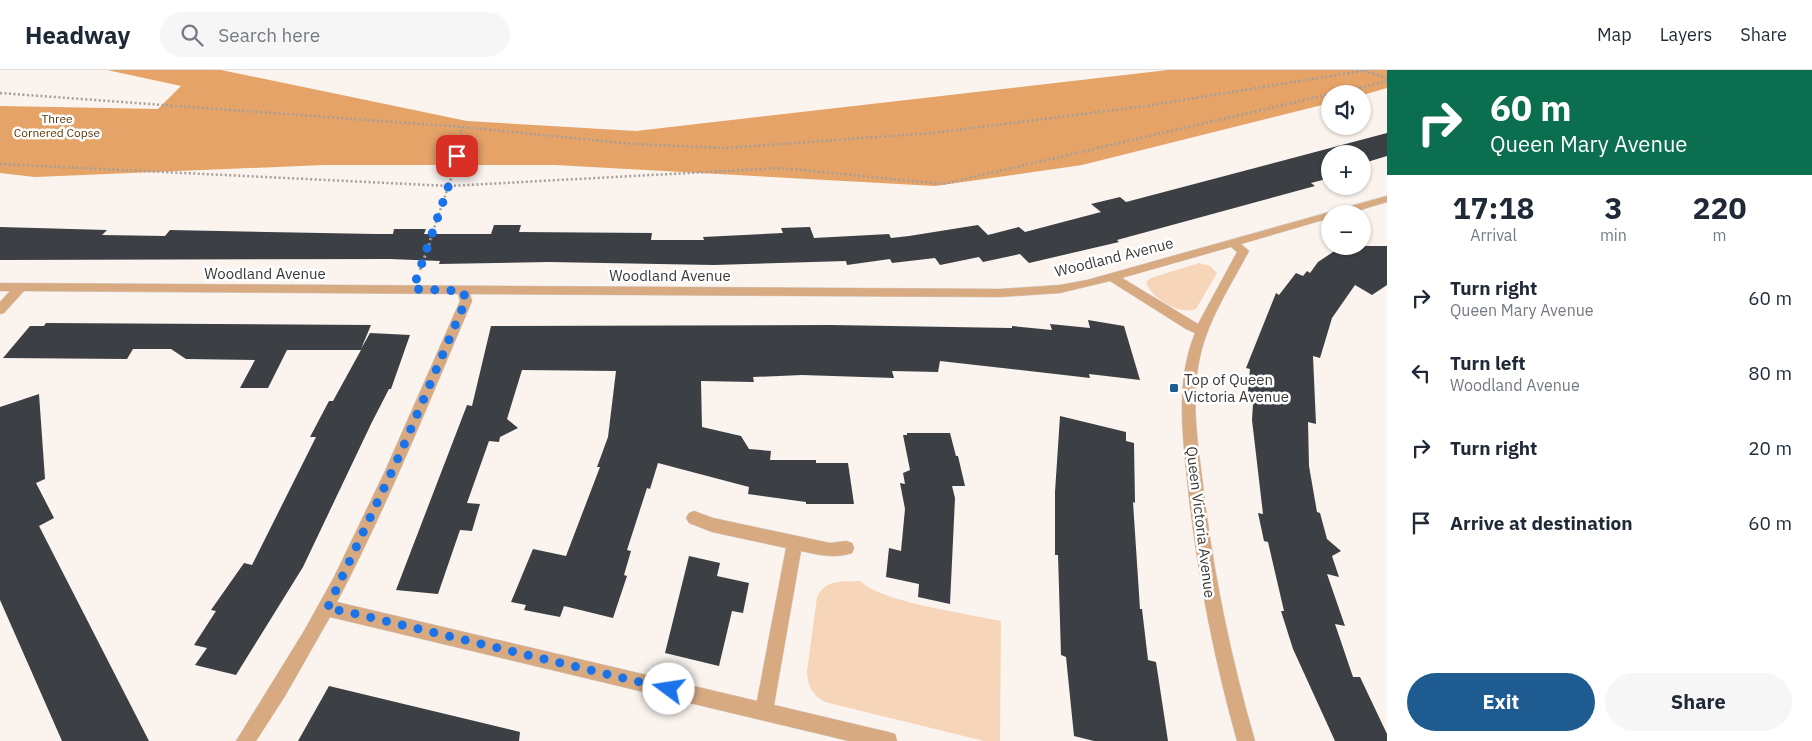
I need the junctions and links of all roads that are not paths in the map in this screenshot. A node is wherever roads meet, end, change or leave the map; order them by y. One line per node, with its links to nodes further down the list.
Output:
1 (1387, 199): 2 (street)
2 (1366, 205)
3 (1321, 217): 4 (street, Woodland Avenue)
4 (1232, 242): 5 (street, Woodland Avenue); 10 (street, Queen Victoria Avenue)
5 (1112, 278): 8 (street, Woodland Avenue); 10 (street)
6 (0, 287): 7 (street, Woodland Avenue)
7 (20, 288): 8 (street, Woodland Avenue); 9 (street)
8 (463, 291): 14 (street)
9 (0, 310)
10 (1203, 331): 18 (street, Queen Victoria Avenue)
11 (694, 518): 12 (street)
12 (795, 543): 13 (street); 15 (street)
13 (846, 548)
14 (327, 609): 15 (street); 16 (street)
15 (764, 712): 17 (street)
16 (245, 741)
17 (888, 741)
18 (1246, 741)

